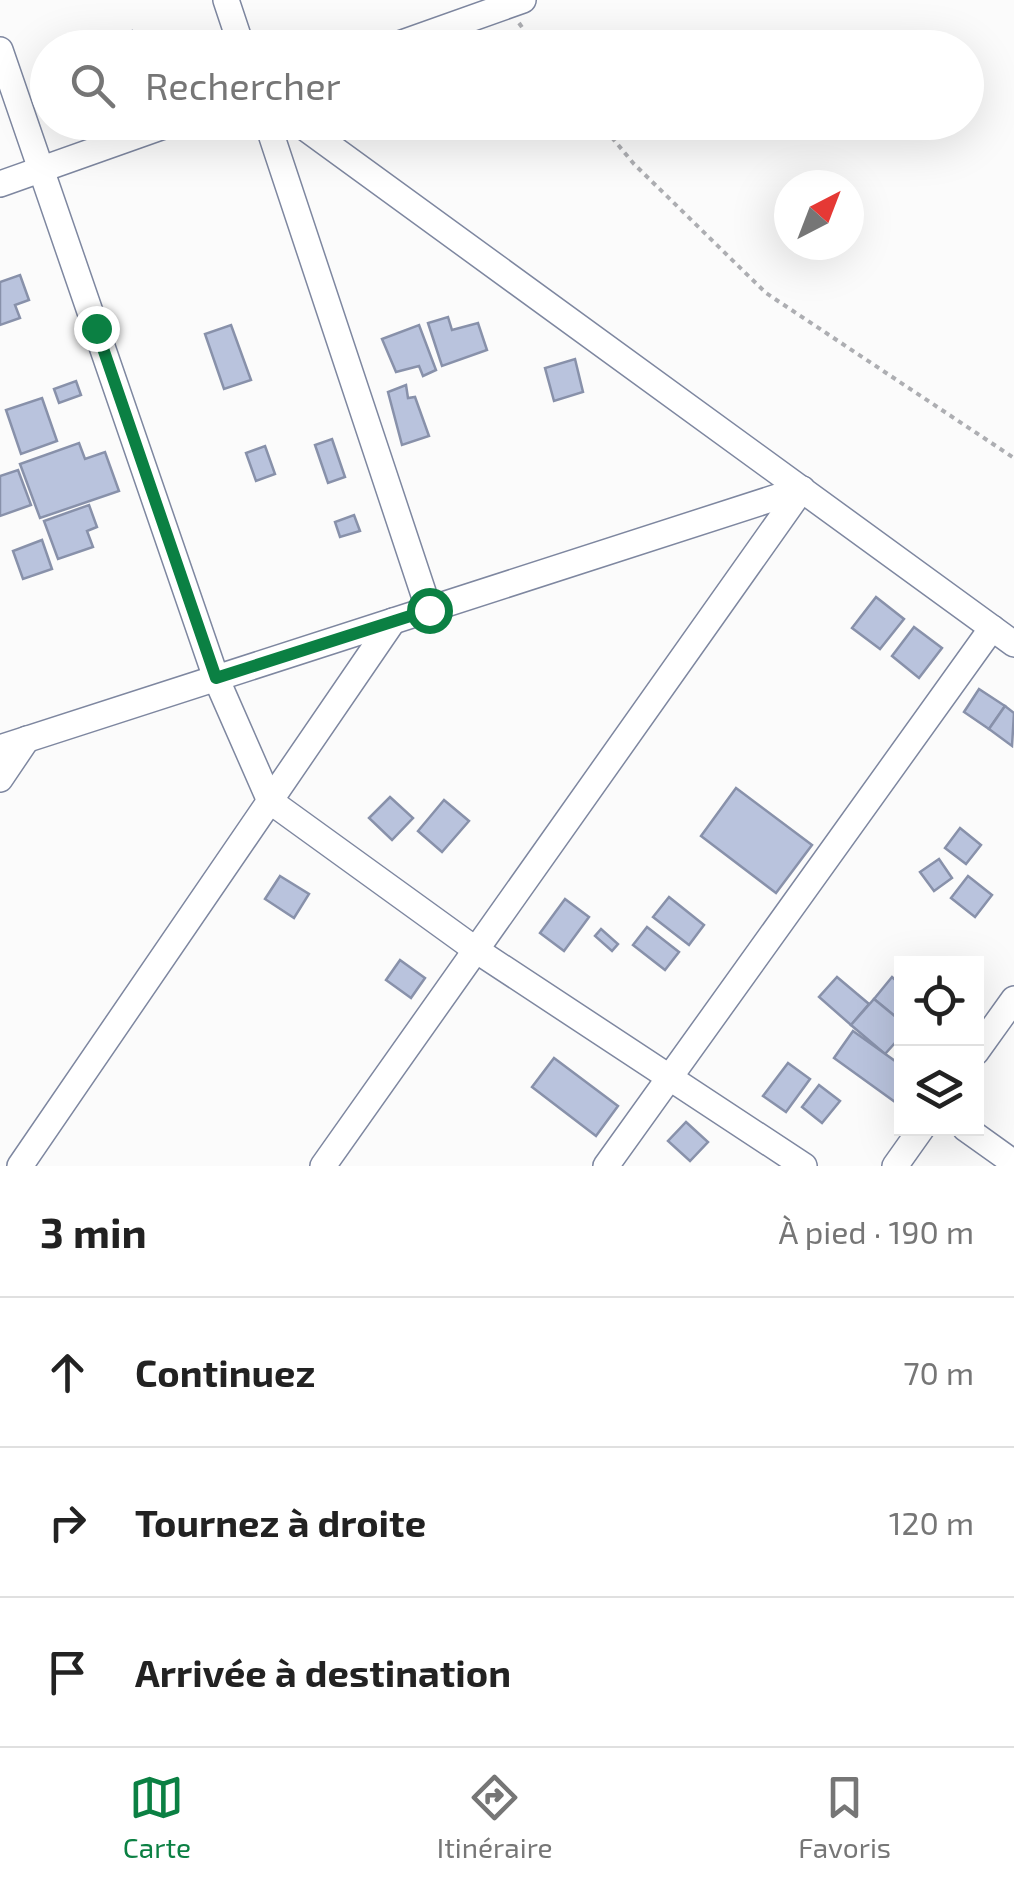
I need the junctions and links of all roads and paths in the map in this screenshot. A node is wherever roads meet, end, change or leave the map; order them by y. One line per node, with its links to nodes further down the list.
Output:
1 (226, 0): 3 (street)
2 (523, 0): 4 (street)
3 (236, 30)
4 (439, 30)
5 (0, 50): 6 (street)
6 (30, 138)
7 (31, 140): 12 (street)
8 (125, 140): 12 (street)
9 (273, 140): 16 (street)
10 (322, 140): 15 (street)
11 (614, 140): 14 (path)
12 (41, 170): 13 (street); 20 (street)
13 (0, 184)
14 (1014, 458)
15 (802, 490): 16 (street); 18 (street); 25 (street)
16 (429, 610): 17 (street)
17 (393, 621): 20 (street); 24 (street)
18 (992, 628): 19 (street); 28 (street)
19 (1014, 644)
20 (216, 678): 21 (street); 24 (street)
21 (27, 739): 22 (street); 23 (street)
22 (0, 748)
23 (0, 779)
24 (270, 801): 25 (street); 32 (street)
25 (476, 950): 28 (street); 33 (street)
26 (1014, 999): 27 (street)
27 (980, 1046)
28 (668, 1080): 34 (street); 35 (street)
29 (917, 1136): 36 (street)
30 (977, 1136): 31 (street)
31 (1014, 1162)
32 (20, 1166)
33 (323, 1166)
34 (606, 1166)
35 (804, 1166)
36 (896, 1166)

